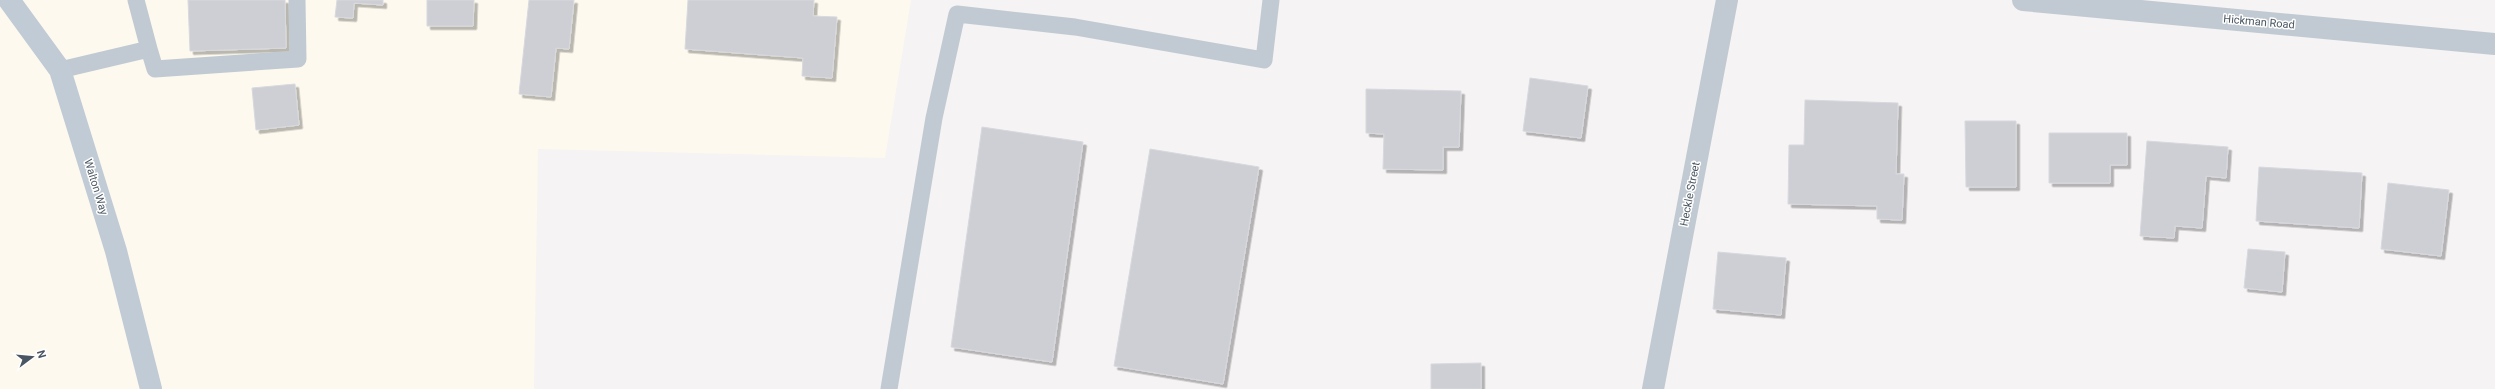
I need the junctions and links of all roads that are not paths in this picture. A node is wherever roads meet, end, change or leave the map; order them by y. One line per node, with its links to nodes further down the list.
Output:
1 (5, 0): 8 (lane)
2 (9, 0): 11 (main road, Walton Way)
3 (136, 0): 10 (lane)
4 (297, 0): 10 (lane)
5 (1271, 0): 13 (lane)
6 (1727, 0): 14 (street, Heckle Street)
7 (2023, 0): 9 (street, Hickman Road)
8 (0, 5)
9 (2495, 44)
10 (149, 49): 11 (lane)
11 (60, 70): 12 (main road, Walton Way)
12 (151, 389)
13 (890, 389)
14 (1653, 389)

